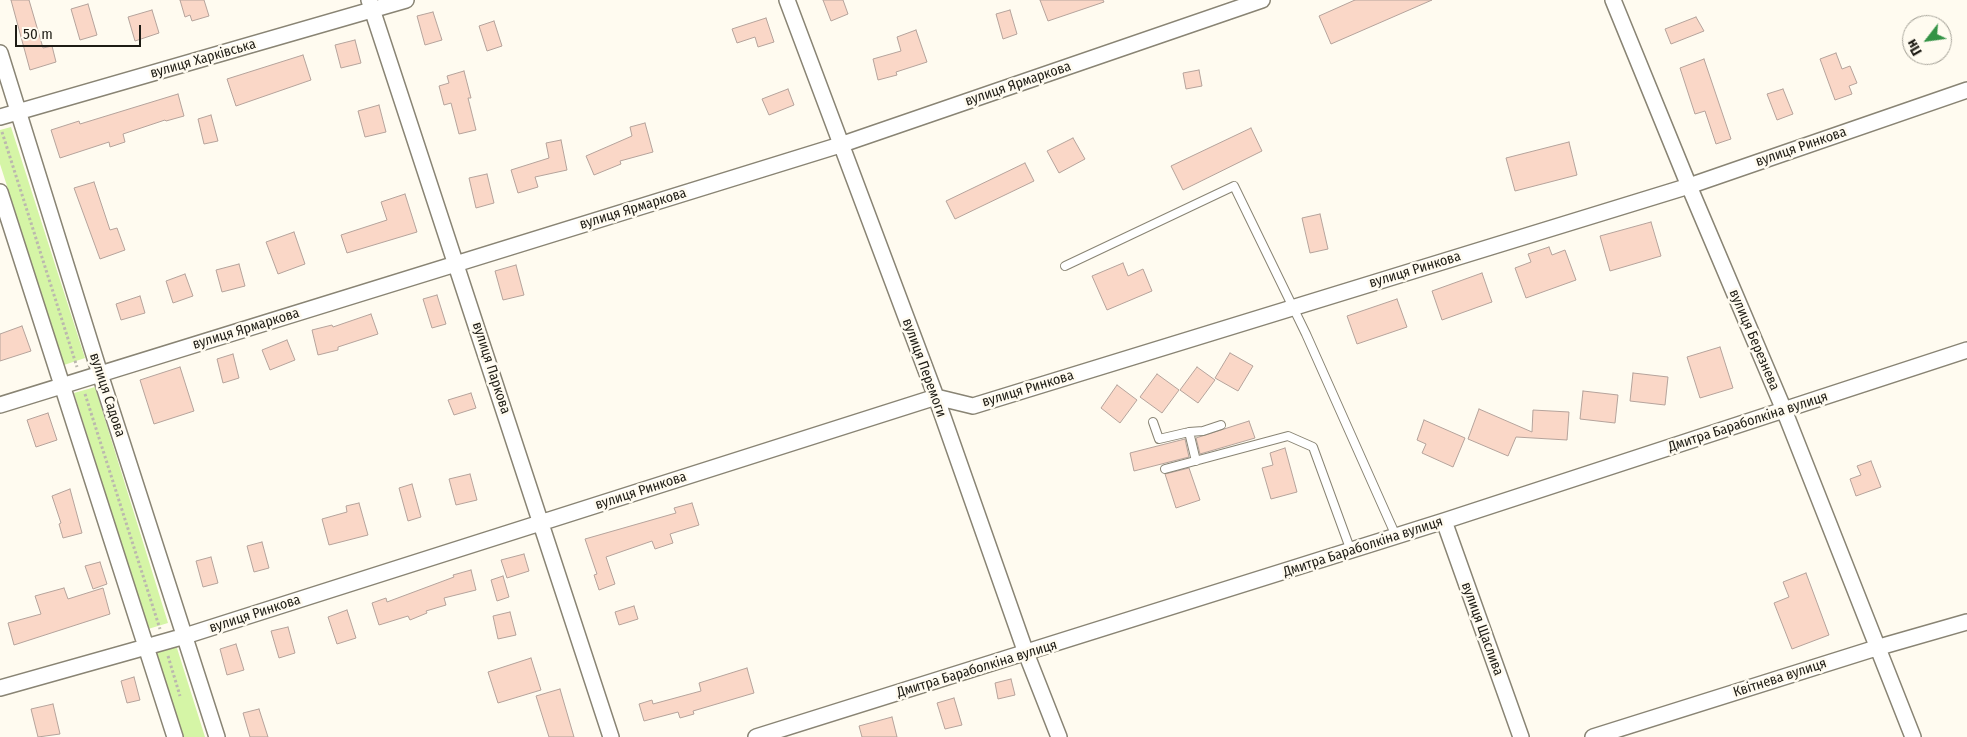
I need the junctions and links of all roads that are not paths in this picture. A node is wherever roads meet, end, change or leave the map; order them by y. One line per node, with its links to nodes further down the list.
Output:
1 (406, 0): 6 (street, вулиця Харківська)
2 (787, 0): 11 (street, вулиця Перемоги)
3 (1262, 0): 5 (street, вулиця Ярмаркова)
4 (1613, 0): 12 (street, вулиця Березнева)
5 (1237, 4): 11 (street, вулиця Ярмаркова)
6 (371, 6): 9 (street, вулиця Харківська); 14 (street, вулиця Паркова)
7 (0, 53): 9 (street, вулиця Садова)
8 (1967, 90): 12 (street, вулиця Ринкова)
9 (18, 111): 10 (street, вулиця Харківська); 18 (street, вулиця Садова)
10 (0, 117)
11 (840, 145): 14 (street, вулиця Ярмаркова); 20 (street, вулиця Перемоги)
12 (1689, 186): 16 (street, вулиця Ринкова); 22 (street, вулиця Березнева)
13 (0, 192): 19 (street)
14 (457, 265): 18 (street, вулиця Ярмаркова); 29 (street, вулиця Паркова)
15 (1065, 266): 16 (lane)
16 (1293, 308): 20 (street, вулиця Ринкова); 30 (lane)
17 (1967, 350): 22 (street, Дмитра Бараболкіна вулиця)
18 (100, 374): 19 (street, вулиця Ярмаркова); 33 (street, вулиця Садова)
19 (62, 386): 21 (street, вулиця Ярмаркова); 34 (street)
20 (936, 397): 29 (street, вулиця Ринкова); 36 (street, вулиця Перемоги)
21 (0, 405)
22 (1784, 410): 28 (street, Дмитра Бараболкіна вулиця); 35 (street, вулиця Березнева)
23 (1153, 422): 25 (lane)
24 (1220, 425): 25 (lane)
25 (1189, 432): 26 (lane)
26 (1196, 460): 27 (lane); 31 (lane)
27 (1165, 469)
28 (1444, 521): 30 (street, Дмитра Бараболкіна вулиця); 43 (street, вулиця Щаслива)
29 (540, 523): 33 (street, вулиця Ринкова); 40 (street, вулиця Паркова)
30 (1396, 536): 31 (street, Дмитра Бараболкіна вулиця)
31 (1350, 550): 36 (street, Дмитра Бараболкіна вулиця)
32 (1967, 622): 35 (street, Квітнева вулиця)
33 (185, 636): 34 (street, вулиця Ринкова); 39 (street, вулиця Садова)
34 (146, 648): 37 (street, вулиця Ринкова); 38 (street)
35 (1876, 648): 44 (street, Квітнева вулиця); 45 (street, вулиця Березнева)
36 (1026, 654): 41 (street, Дмитра Бараболкіна вулиця); 42 (street, вулиця Перемоги)
37 (0, 688)
38 (175, 737)
39 (216, 737)
40 (611, 737)
41 (756, 737)
42 (1059, 737)
43 (1521, 737)
44 (1593, 737)
45 (1913, 737)

